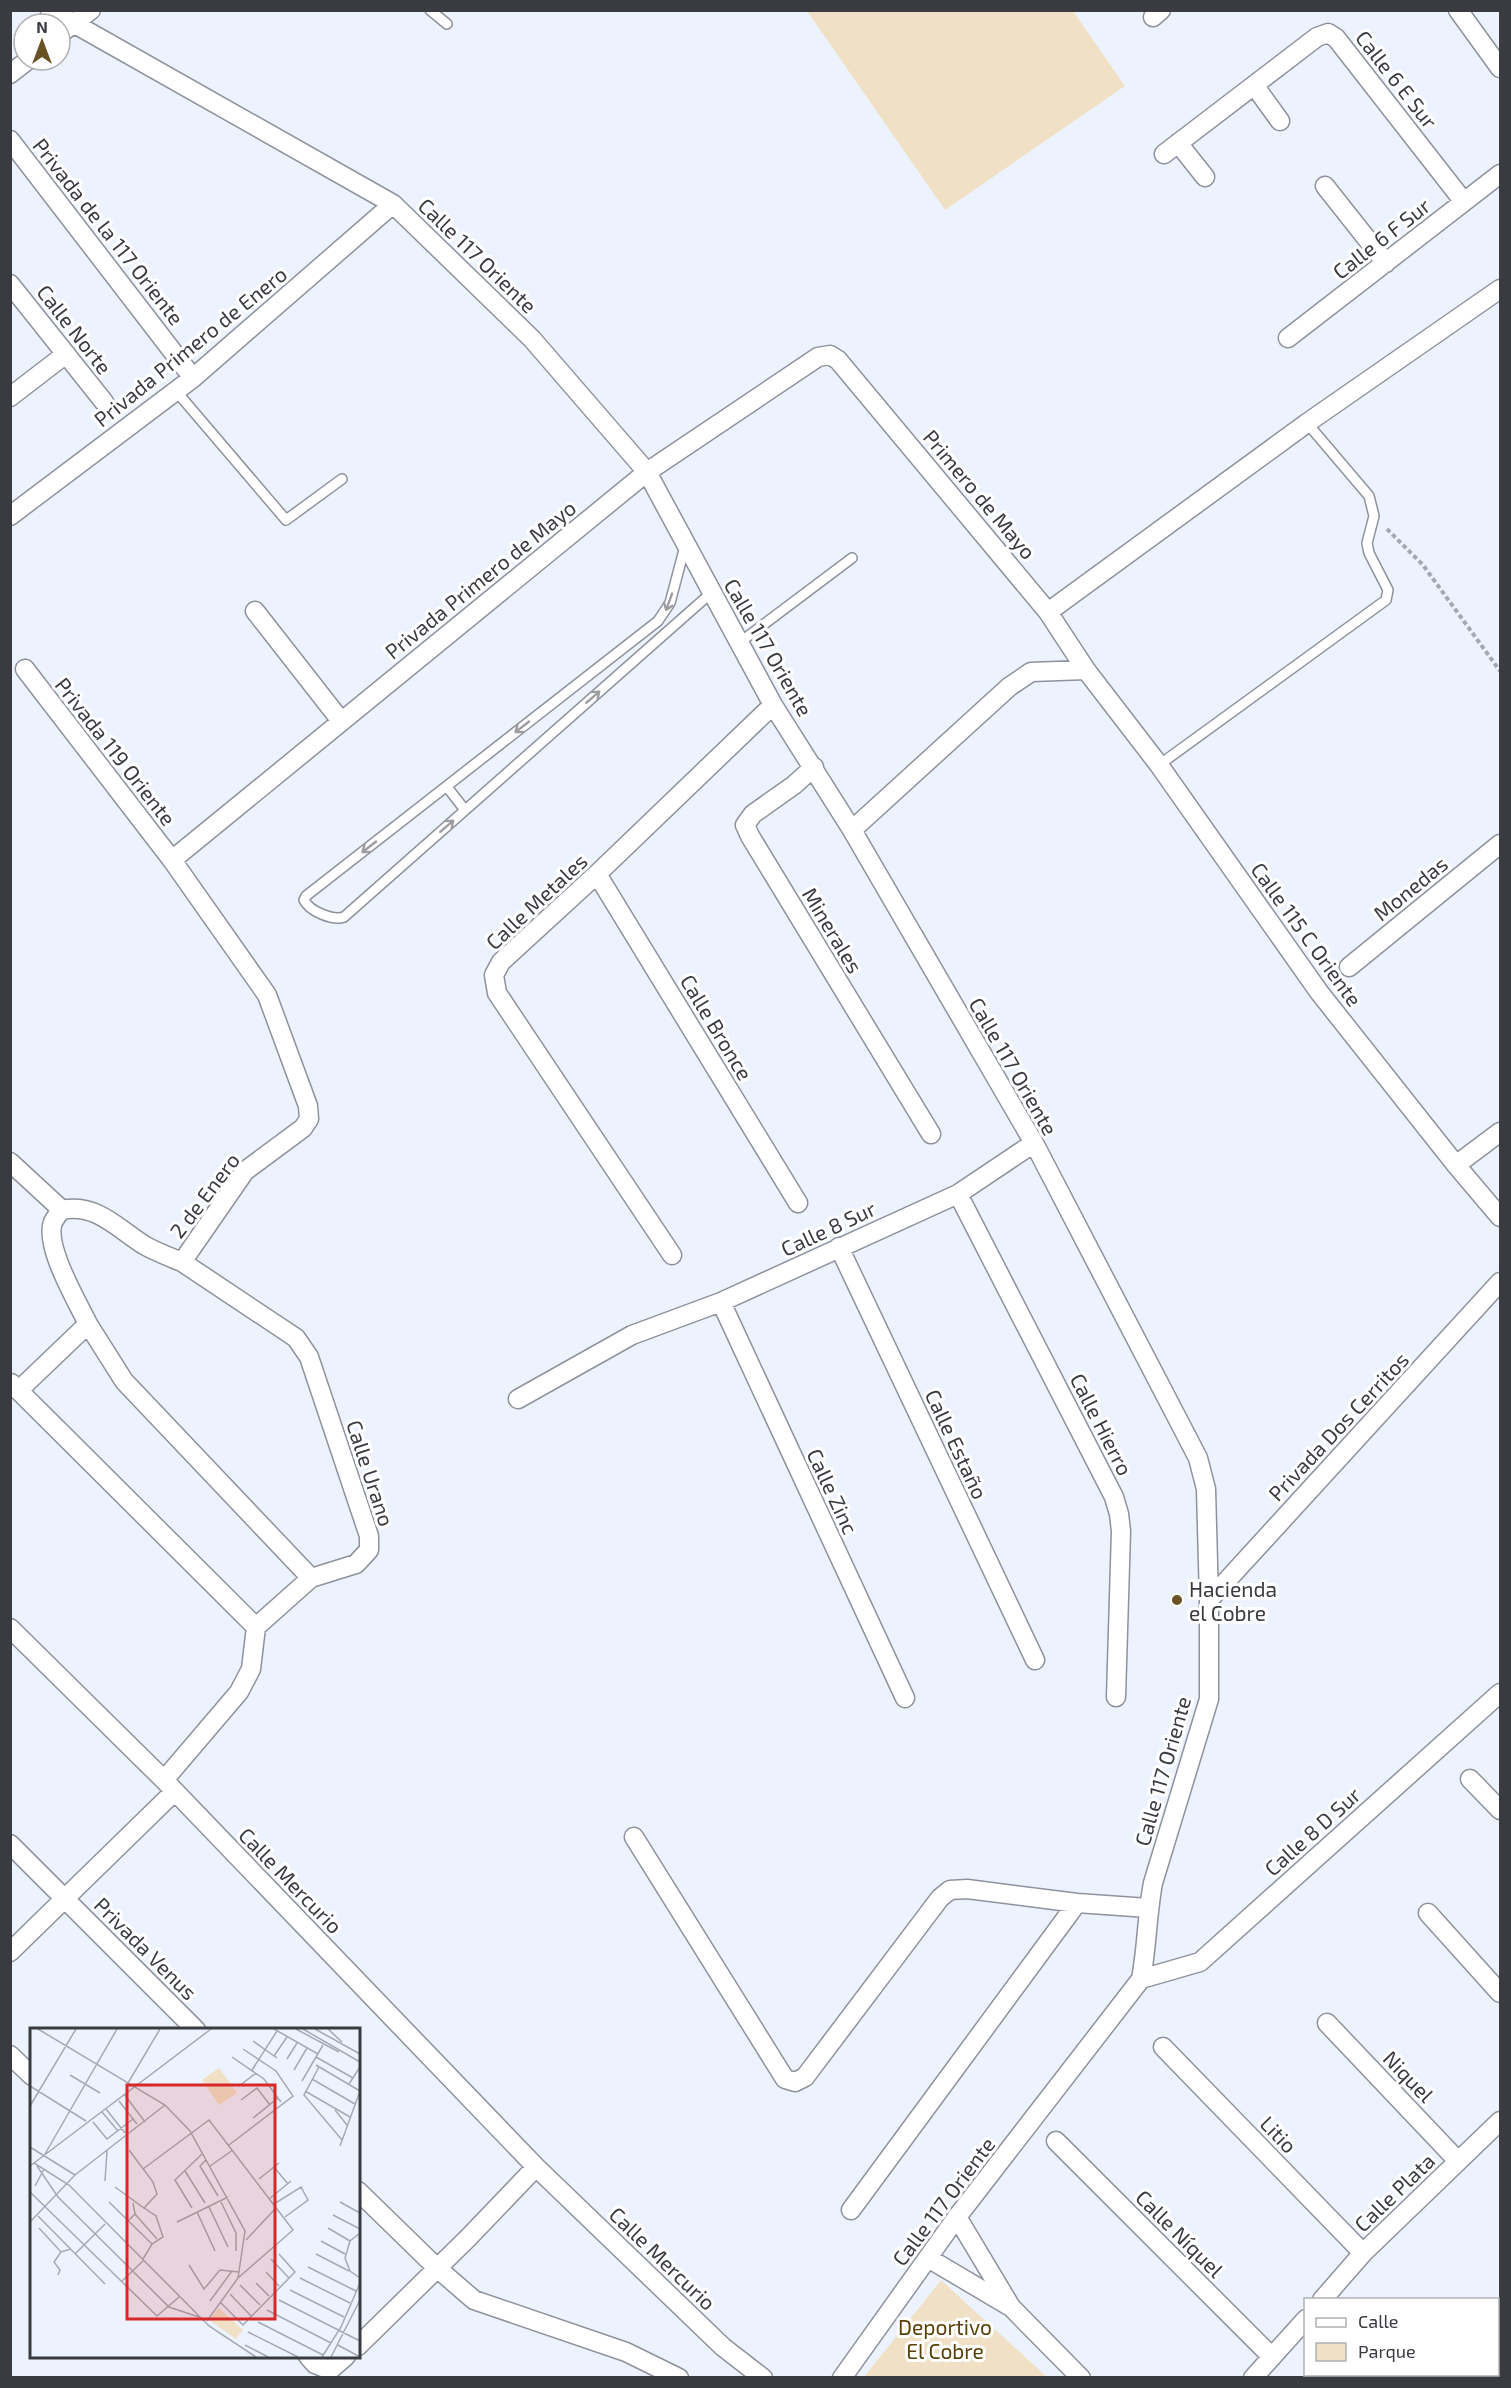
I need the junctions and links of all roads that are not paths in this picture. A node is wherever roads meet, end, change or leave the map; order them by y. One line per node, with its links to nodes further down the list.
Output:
1 (91, 10): 4 (street)
2 (430, 10): 5 (lane)
3 (1458, 10): 7 (street)
4 (72, 24)
5 (447, 24)
6 (72, 32): 15 (street, Calle 117 Oriente)
7 (1500, 68)
8 (1254, 85): 9 (street); 12 (street, Calle 6 E Sur); 14 (street, Calle 6 E Sur)
9 (1280, 121)
10 (10, 140): 22 (street, Privada de la 117 Oriente)
11 (1500, 174): 14 (street, Calle 6 F Sur)
12 (1205, 177)
13 (1325, 186): 16 (street)
14 (1464, 202): 16 (street, Calle 6 F Sur)
15 (393, 204): 22 (street, Privada Primero de Enero); 27 (street, Calle 117 Oriente)
16 (1386, 262): 19 (street, Calle 6 F Sur)
17 (10, 284): 20 (street, Calle Norte)
18 (1500, 289): 26 (street)
19 (1288, 338)
20 (66, 354): 24 (street); 25 (street, Calle Norte)
21 (830, 355): 27 (street, Privada Primero de Mayo); 34 (street, Primero de Mayo)
22 (193, 378): 23 (street, Privada Primero de Enero)
23 (176, 391): 28 (lane); 29 (street, Privada Primero de Enero)
24 (10, 397)
25 (104, 402)
26 (1307, 423): 34 (street); 42 (lane)
27 (647, 472): 30 (street, Calle 117 Oriente); 41 (street, Privada Primero de Mayo)
28 (342, 478)
29 (10, 516)
30 (685, 546): 32 (street, Calle 117 Oriente); 38 (lane, one-way to 38)
31 (852, 558): 35 (lane)
32 (711, 593): 35 (street, Calle 117 Oriente); 40 (lane, one-way to 32)
33 (255, 611): 41 (street)
34 (1048, 612): 37 (street, Primero de Mayo)
35 (739, 643): 39 (street, Calle 117 Oriente)
36 (25, 669): 48 (street, Privada 119 Oriente)
37 (1086, 670): 42 (street, Calle 115 C Oriente); 46 (street)
38 (565, 694): 40 (lane); 44 (lane, one-way to 44)
39 (773, 705): 43 (street, Calle 117 Oriente); 49 (street, Calle Metales)
40 (578, 710): 45 (lane)
41 (341, 721): 48 (street, Privada Primero de Mayo)
42 (1159, 765): 55 (street, Calle 115 C Oriente)
43 (814, 767): 46 (street, Calle 117 Oriente); 52 (street, Minerales)
44 (447, 787): 45 (lane); 45 (lane, one-way to 45)
45 (465, 810)
46 (852, 830): 53 (street, Calle 117 Oriente)
47 (1500, 844): 50 (street, Monedas)
48 (172, 860): 62 (street, 2 de Enero)
49 (597, 874): 57 (street, Calle Bronce); 61 (street, Calle Metales)
50 (1349, 967)
51 (1500, 1132): 55 (street)
52 (931, 1134)
53 (1034, 1143): 56 (street, Calle 8 Sur); 69 (street, Calle 117 Oriente)
54 (10, 1162): 58 (street)
55 (1456, 1165): 59 (street, Calle 115 C Oriente)
56 (958, 1194): 60 (street, Calle 8 Sur); 74 (street, Calle Hierro)
57 (798, 1203)
58 (62, 1210): 62 (street, 2 de Enero); 65 (street)
59 (1500, 1217)
60 (839, 1247): 64 (street, Calle 8 Sur); 72 (street, Calle Estaño)
61 (672, 1255)
62 (182, 1262): 68 (street, Calle Urano)
63 (1500, 1282): 69 (street, Privada Dos Cerritos)
64 (721, 1302): 67 (street, Calle 8 Sur); 75 (street, Calle Zinc)
65 (88, 1324): 66 (street); 68 (street)
66 (15, 1386): 70 (street)
67 (518, 1399)
68 (311, 1578): 70 (street, Calle Urano)
69 (1209, 1600): 83 (street, Calle 117 Oriente)
70 (256, 1627): 77 (street)
71 (10, 1628): 77 (street, Calle Mercurio)
72 (1035, 1660)
73 (1500, 1693): 86 (street, Calle 8 D Sur)
74 (1116, 1697)
75 (905, 1698)
76 (1470, 1779): 78 (street)
77 (169, 1786): 81 (street); 96 (street, Calle Mercurio)
78 (1500, 1810)
79 (634, 1837): 82 (street)
80 (10, 1844): 81 (street, Privada Venus)
81 (65, 1898): 85 (street); 89 (street, Privada Venus)
82 (1077, 1903): 83 (street); 98 (street)
83 (1148, 1908): 86 (street, Calle 117 Oriente)
84 (1428, 1913): 87 (street)
85 (10, 1952)
86 (1141, 1978): 99 (street, Calle 117 Oriente)
87 (1500, 1993)
88 (1327, 2023): 95 (street, Niquel)
89 (194, 2028)
90 (1163, 2047): 100 (street, Litio)
91 (10, 2055): 92 (street)
92 (30, 2074)
93 (1500, 2121): 95 (street, Calle Plata)
94 (1056, 2141): 107 (street, Calle Níquel)
95 (1458, 2161): 100 (street, Calle Plata)
96 (536, 2167): 102 (street); 111 (street, Calle Mercurio)
97 (360, 2193): 102 (street)
98 (851, 2210)
99 (957, 2217): 101 (street, Calle 117 Oriente); 104 (street)
100 (1363, 2253): 103 (street, Calle Plata)
101 (928, 2258): 104 (street); 112 (street, Calle 117 Oriente)
102 (437, 2268): 106 (street); 110 (street)
103 (1324, 2298)
104 (1011, 2307): 113 (street)
105 (1304, 2320): 107 (street)
106 (360, 2344)
107 (1272, 2357): 114 (street)
108 (310, 2358): 109 (street)
109 (344, 2358)
110 (678, 2378)
111 (763, 2378)
112 (842, 2378)
113 (1080, 2378)
114 (1253, 2378)

